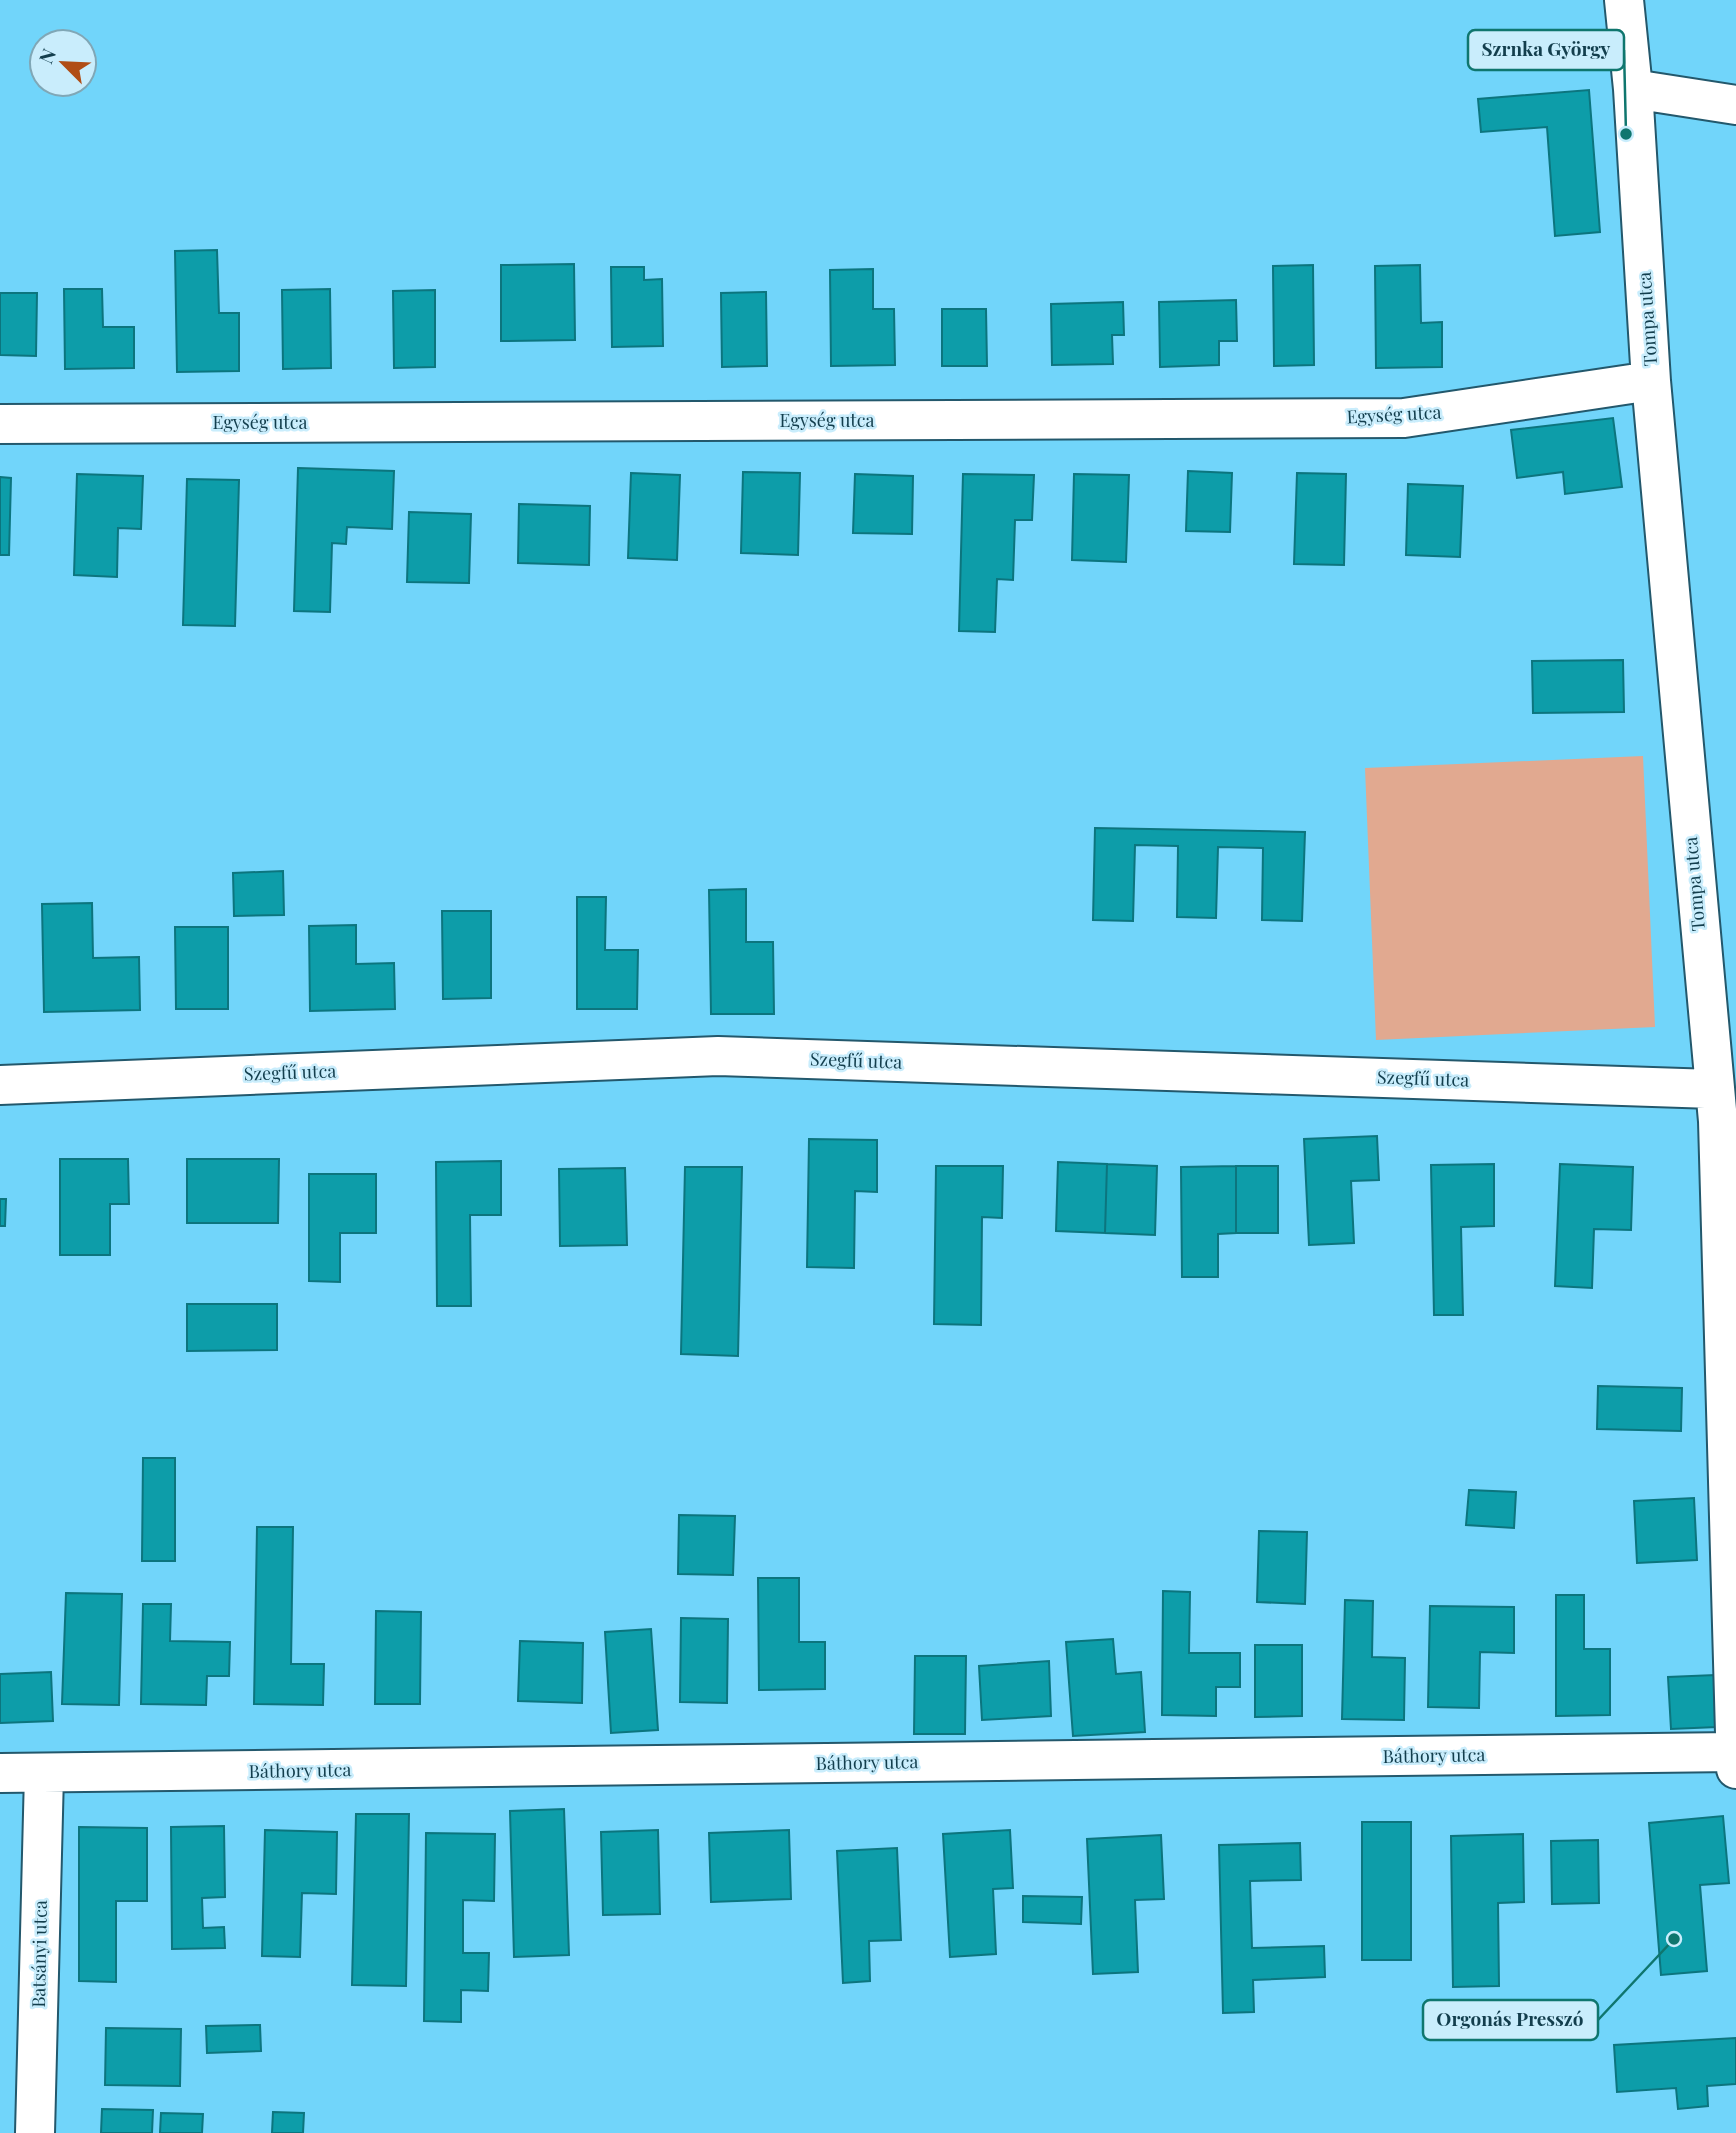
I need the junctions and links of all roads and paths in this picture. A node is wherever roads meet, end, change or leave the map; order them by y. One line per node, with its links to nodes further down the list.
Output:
1 (1624, 0): 2 (street, Tompa utca)
2 (1633, 89): 3 (street); 4 (street, Tompa utca)
3 (1736, 105)
4 (1651, 381): 5 (street, Egység utca); 7 (street, Tompa utca)
5 (0, 424)
6 (0, 1085): 7 (street, Szegfű utca)
7 (1722, 1111): 8 (street, Tompa utca)
8 (1735, 1761): 10 (street, Báthory utca)
9 (0, 1773): 10 (street, Báthory utca)
10 (44, 1774): 11 (street, Batsányi utca)
11 (35, 2133)

